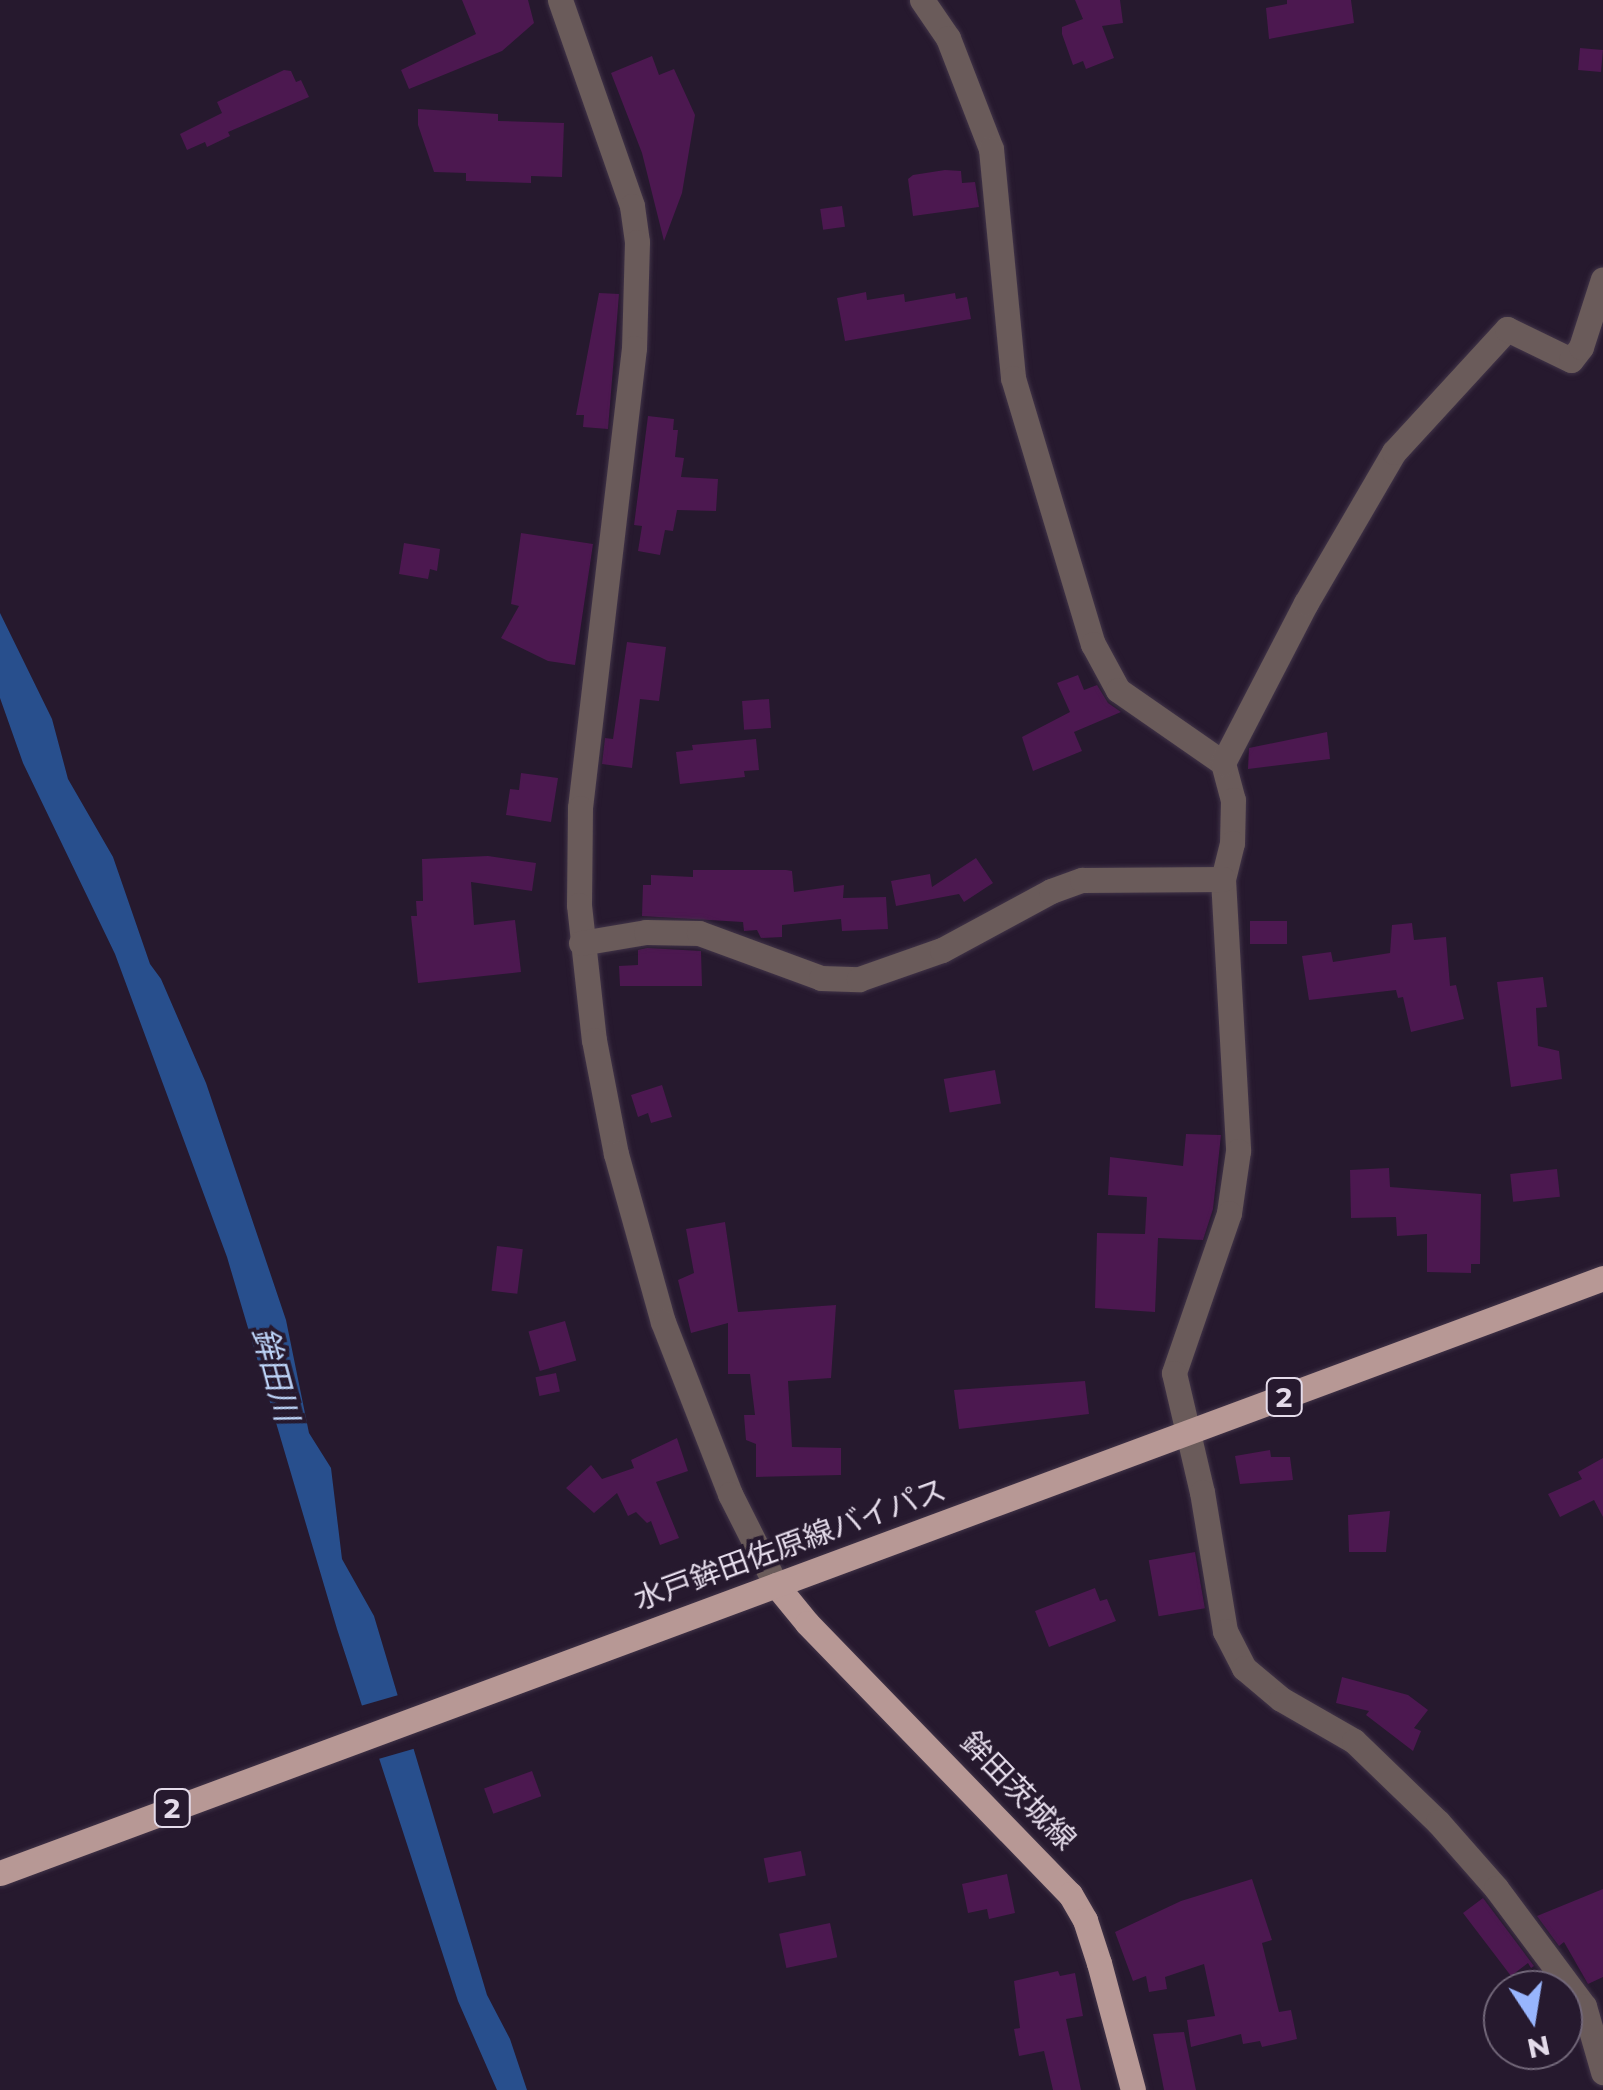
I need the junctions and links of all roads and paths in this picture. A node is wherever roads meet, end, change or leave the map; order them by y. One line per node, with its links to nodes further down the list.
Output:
1 (560, 0): 6 (street)
2 (922, 0): 4 (street)
3 (1603, 279): 4 (street)
4 (1222, 764): 5 (street)
5 (1224, 879): 6 (street); 8 (street)
6 (581, 943): 9 (street)
7 (1603, 1278): 8 (main road, 水戸鉾田佐原線バイパス / 2)
8 (1186, 1434): 9 (main road, 水戸鉾田佐原線バイパス / 2); 11 (street)
9 (776, 1584): 10 (main road, 水戸鉾田佐原線バイパス / 2); 13 (main road, 鉾田茨城線)
10 (0, 1873)
11 (1593, 2002): 12 (street)
12 (1603, 2072)
13 (1133, 2090)

